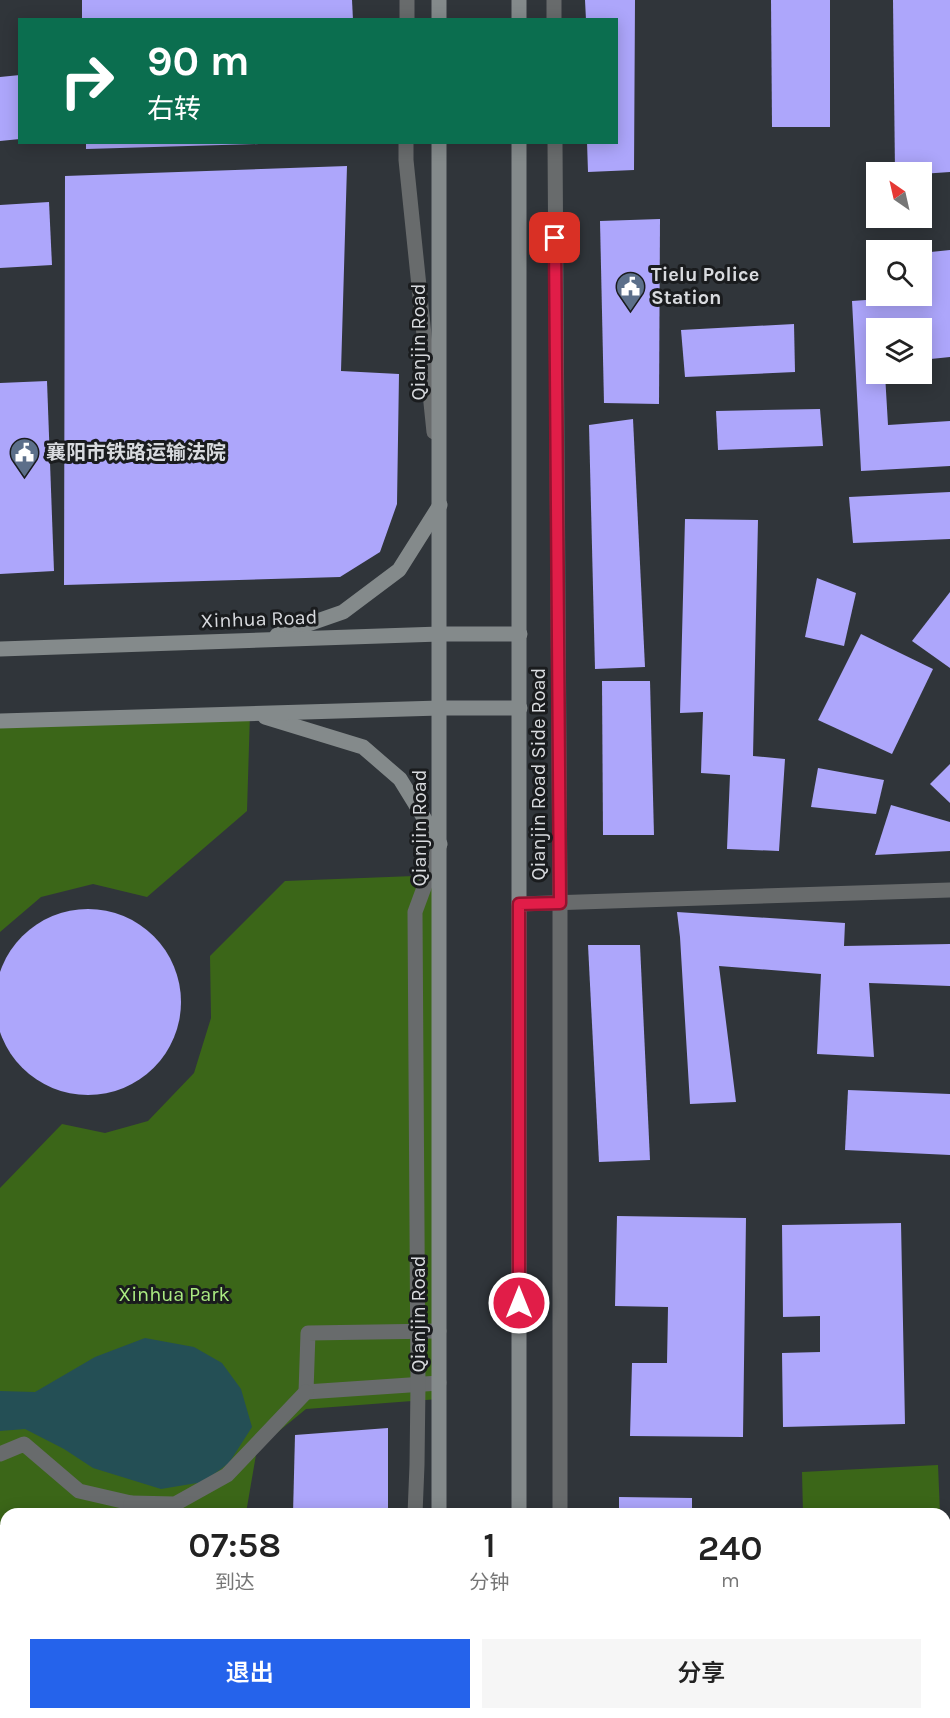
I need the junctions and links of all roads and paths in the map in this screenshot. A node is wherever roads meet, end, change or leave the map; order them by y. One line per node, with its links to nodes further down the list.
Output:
1 (407, 0): 5 (street)
2 (439, 0): 6 (main road)
3 (519, 0): 7 (main road)
4 (554, 0): 8 (street)
5 (407, 18)
6 (439, 18)
7 (519, 18)
8 (554, 18)
9 (406, 144): 13 (street)
10 (439, 144): 13 (main road, Qianjin Road)
11 (519, 144): 15 (main road)
12 (555, 144): 24 (street, Qianjin Road Side Road)
13 (440, 498): 14 (main road, Qianjin Road); 16 (main road)
14 (440, 634): 15 (main road, Xinhua Road); 16 (main road, Xinhua Road); 18 (main road, Qianjin Road)
15 (520, 634): 19 (main road)
16 (262, 640): 17 (main road, Xinhua Road)
17 (0, 648)
18 (440, 708): 19 (main road); 20 (main road); 22 (main road, Qianjin Road)
19 (520, 708): 25 (main road)
20 (250, 713): 21 (main road); 22 (main road)
21 (0, 721)
22 (440, 844): 26 (main road, Qianjin Road); 27 (street)
23 (950, 890): 24 (street)
24 (560, 903): 25 (street); 37 (street, Qianjin Road Side Road)
25 (519, 904): 36 (main road)
26 (439, 1331): 27 (street); 28 (main road, Qianjin Road)
27 (417, 1332): 29 (street); 30 (street)
28 (439, 1383): 29 (street); 35 (main road, Qianjin Road)
29 (417, 1385): 30 (street); 34 (street)
30 (306, 1392): 33 (street)
31 (0, 1454): 32 (street)
32 (131, 1508)
33 (177, 1508)
34 (415, 1508)
35 (439, 1508)
36 (519, 1508)
37 (560, 1508)

